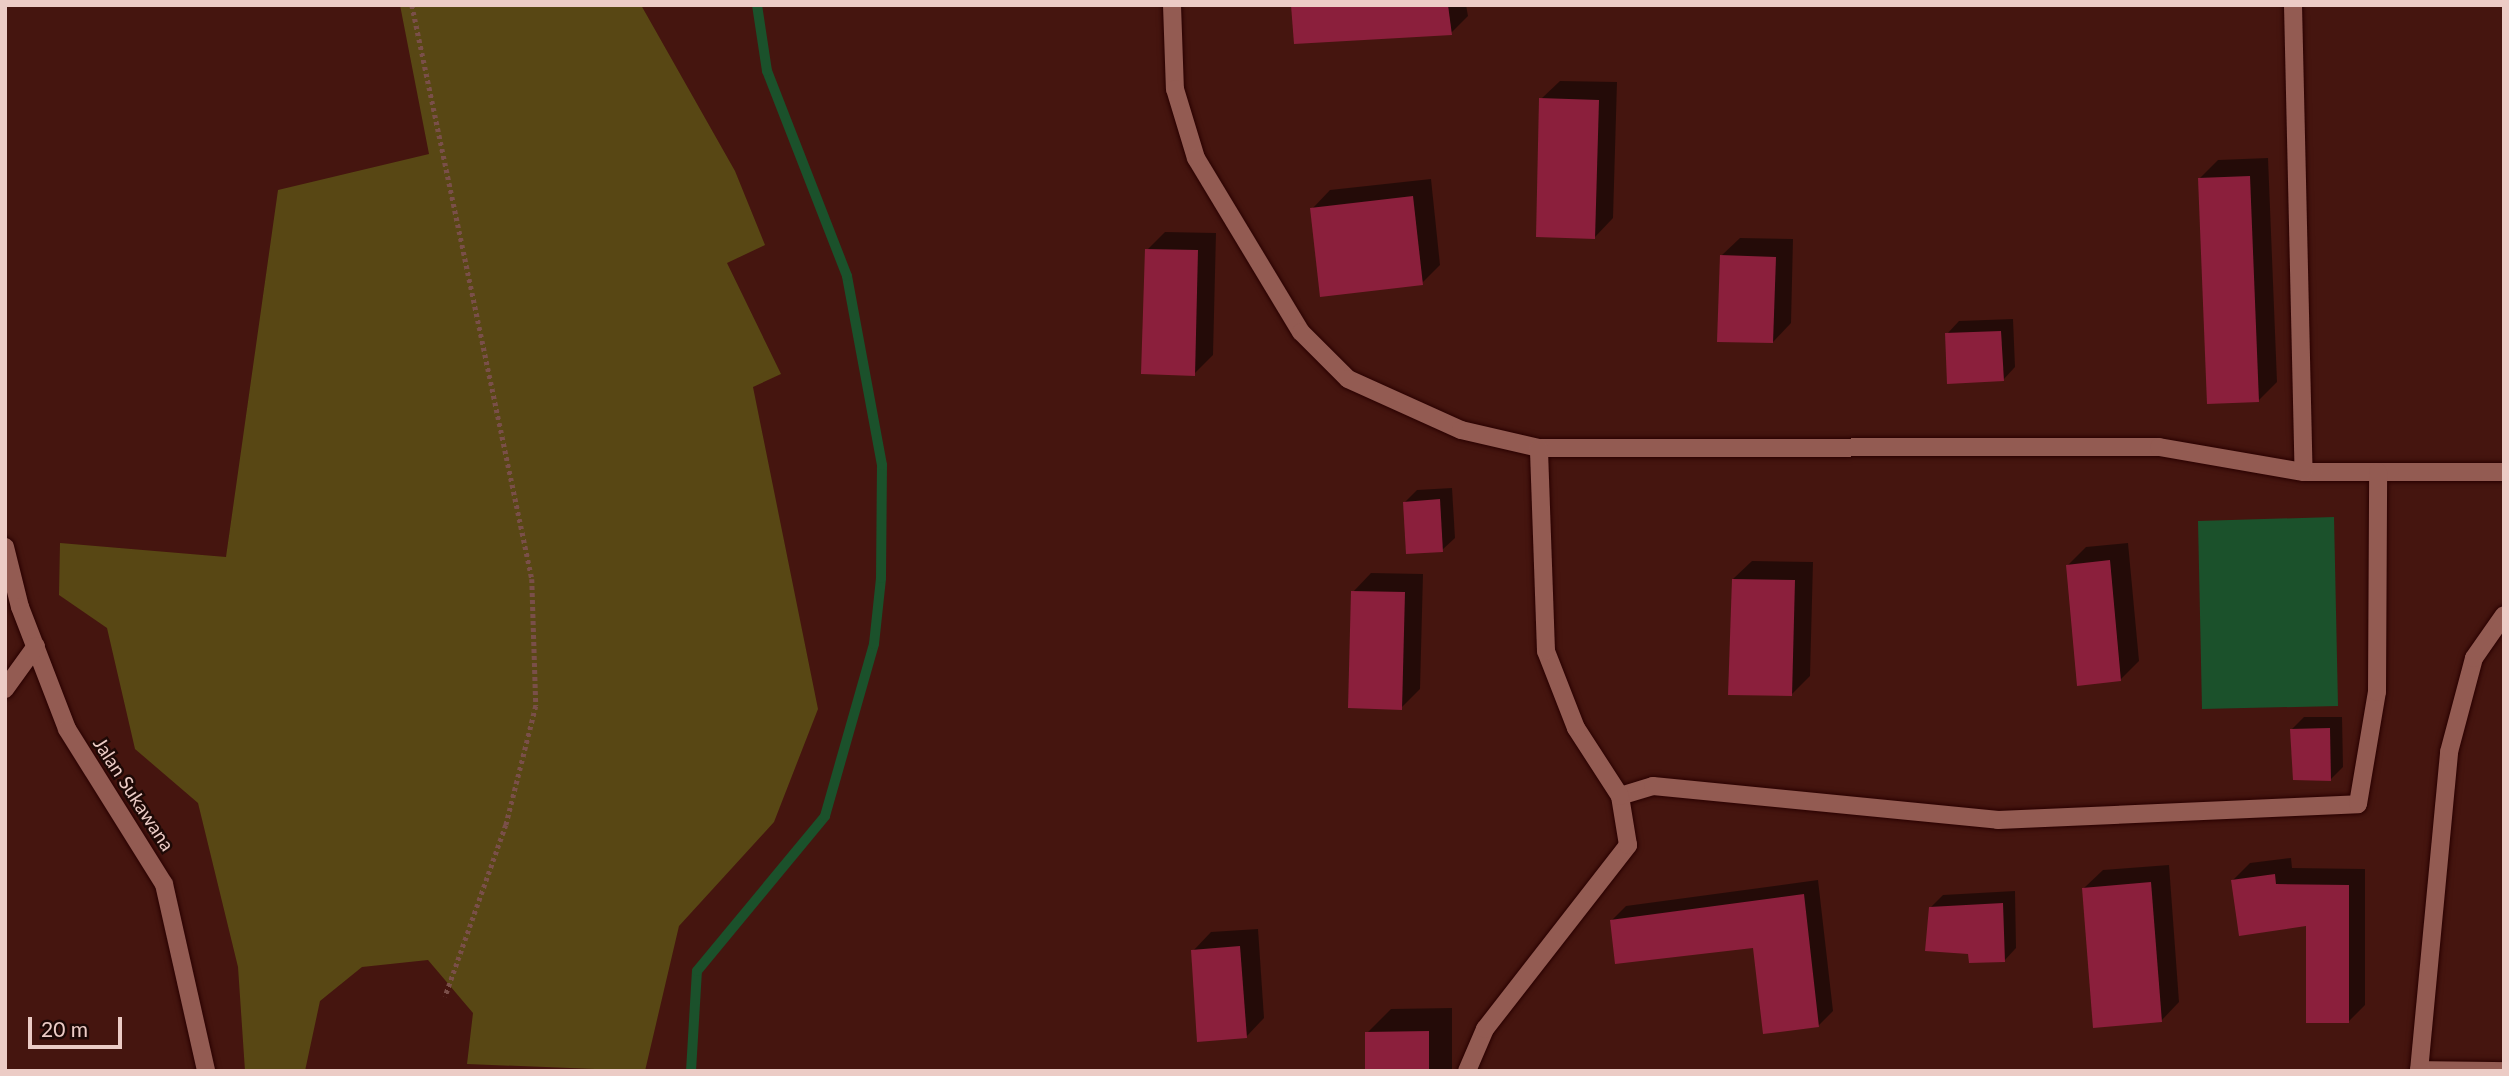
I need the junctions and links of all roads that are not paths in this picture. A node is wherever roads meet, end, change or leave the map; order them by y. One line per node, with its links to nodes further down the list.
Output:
1 (1172, 5): 3 (street)
2 (2293, 5): 4 (street)
3 (1539, 447): 4 (street); 11 (street)
4 (2304, 472): 5 (street)
5 (2378, 472): 6 (street); 11 (street)
6 (2504, 472)
7 (5, 547): 9 (street, Jalan Sukawana)
8 (2504, 615): 15 (street)
9 (36, 646): 10 (street); 12 (street, Jalan Sukawana)
10 (5, 689)
11 (1620, 796): 14 (street)
12 (205, 1063): 13 (street)
13 (189, 1071)
14 (1467, 1071)
15 (2419, 1071): 16 (street)
16 (2504, 1071)

